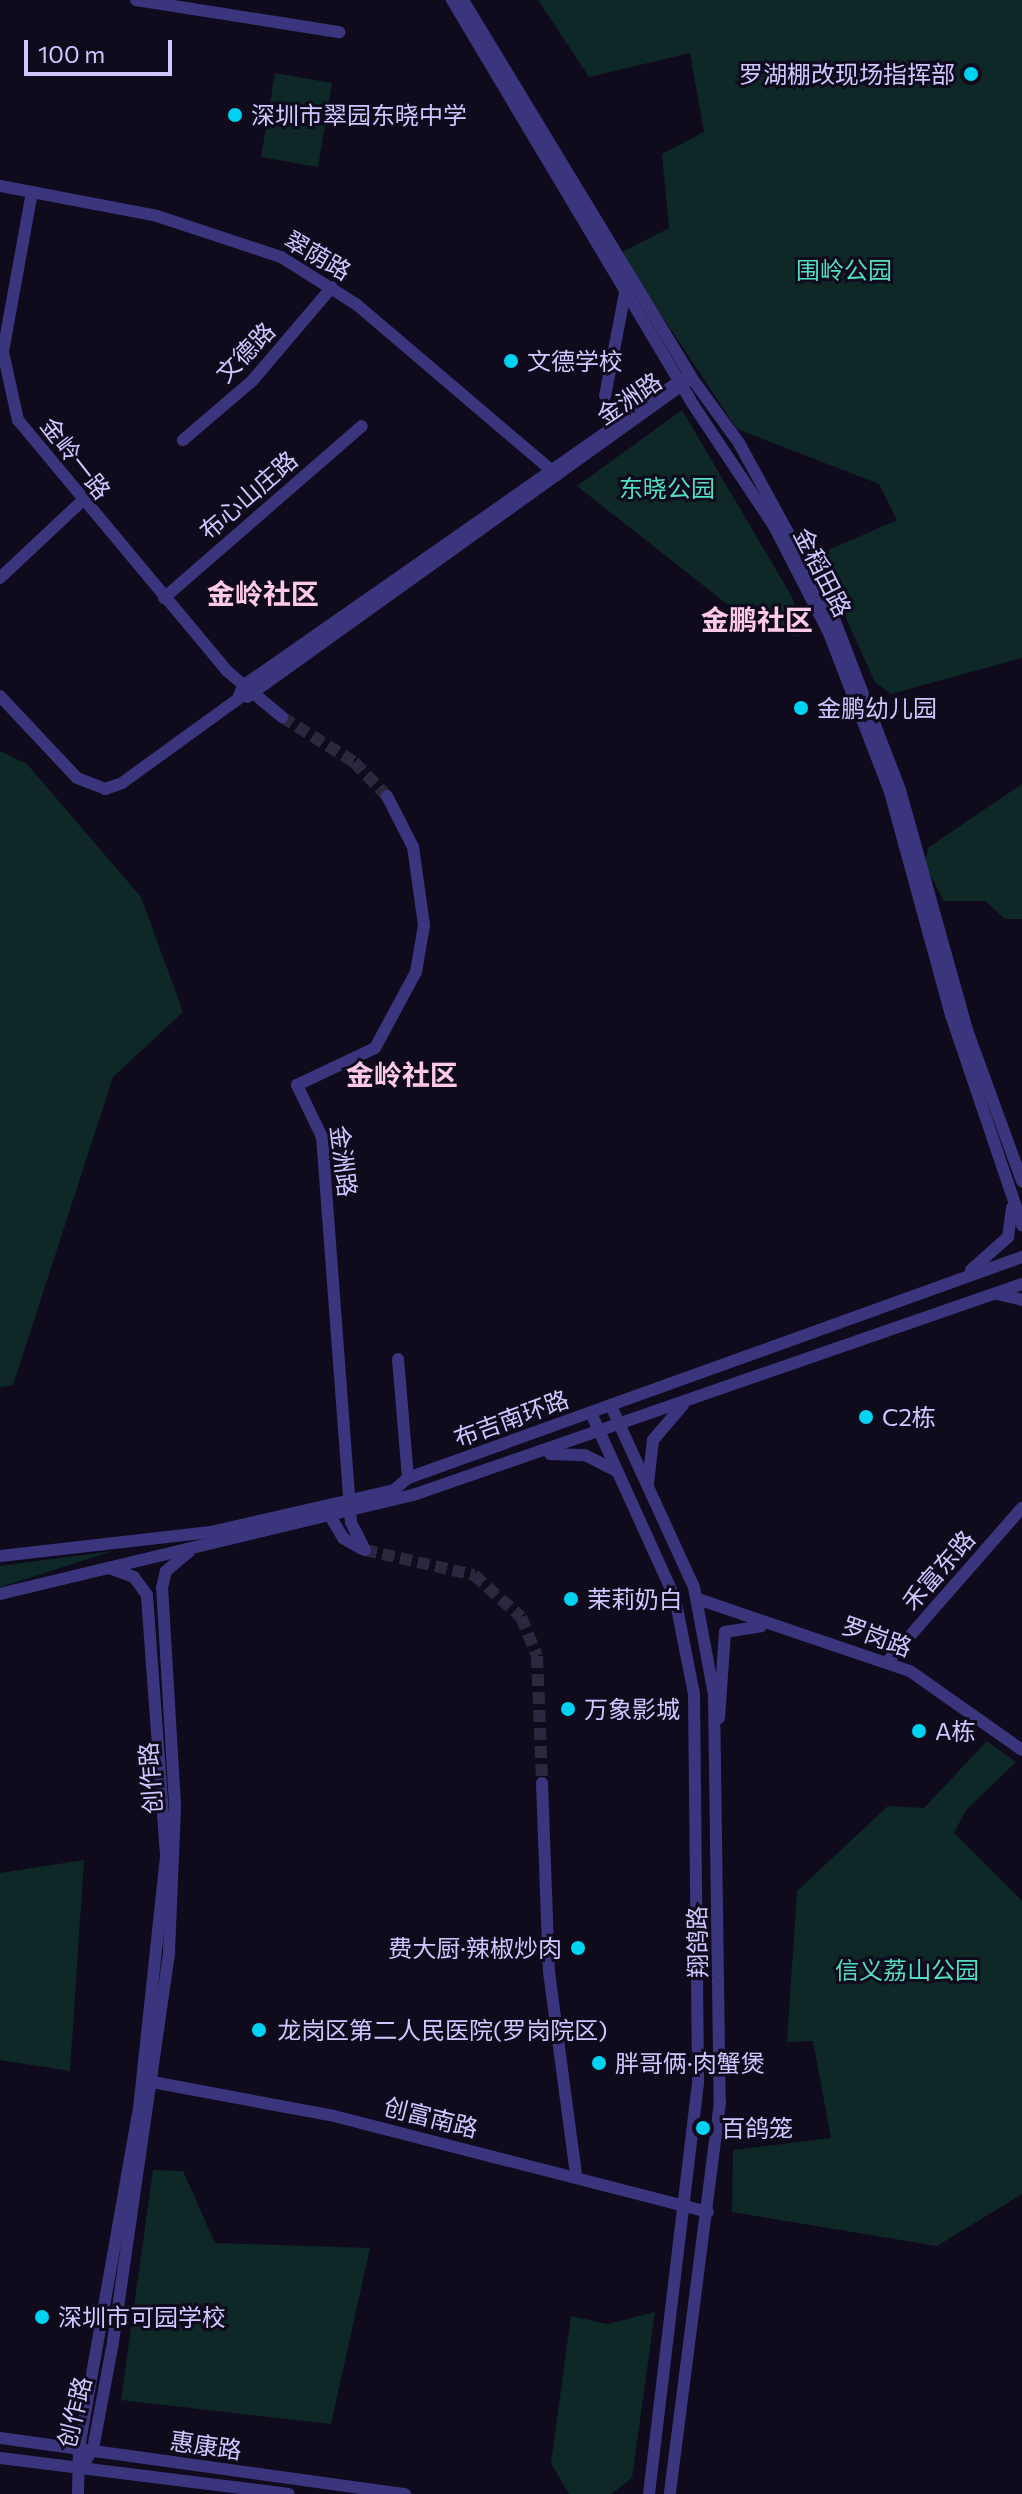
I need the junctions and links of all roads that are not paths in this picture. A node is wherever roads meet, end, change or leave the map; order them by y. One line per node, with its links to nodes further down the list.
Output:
1 (136, 0): 4 (street)
2 (452, 0): 8 (street, 金稻田路)
3 (463, 0): 7 (street, 金稻田路)
4 (339, 32)
5 (0, 186): 6 (street, 翠荫路)
6 (32, 192): 9 (street, 翠荫路); 15 (street, 金岭一路)
7 (628, 268): 8 (street); 10 (street, 金稻田路)
8 (627, 284): 10 (street, 金稻田路); 11 (street)
9 (332, 287): 13 (street, 文德路); 14 (street, 翠荫路)
10 (685, 381): 14 (street, 金洲路); 24 (street, 金稻田路)
11 (605, 396)
12 (362, 426): 17 (street, 布心山庄路)
13 (183, 440)
14 (553, 472): 18 (street, 金洲路); 20 (street, 金洲路)
15 (82, 501): 16 (street); 17 (street, 金岭一路)
16 (0, 578)
17 (164, 598): 18 (street, 金岭一路)
18 (243, 686): 20 (street, 金岭一路); 21 (street)
19 (0, 696): 21 (street)
20 (254, 696): 21 (street); 22 (street)
21 (238, 699)
22 (282, 717)
23 (387, 796): 41 (street, 金洲路)
24 (1017, 1185): 25 (street, 金稻田路); 27 (street)
25 (1022, 1225)
26 (1022, 1257): 27 (street, 布吉南环路)
27 (966, 1274): 33 (street, 布吉南环路)
28 (1022, 1284): 29 (street, 布吉南环路)
29 (986, 1295): 30 (street); 32 (street, 布吉南环路)
30 (1022, 1300)
31 (398, 1359): 39 (street)
32 (685, 1402): 35 (street, 布吉南环路); 40 (street)
33 (611, 1406): 34 (street, 布吉南环路); 35 (street, 翔鸽路)
34 (591, 1413): 36 (street, 翔鸽路); 39 (street, 布吉南环路)
35 (620, 1426): 36 (street, 布吉南环路); 40 (street, 翔鸽路)
36 (600, 1433): 37 (street, 布吉南环路); 38 (street, 翔鸽路)
37 (543, 1454): 38 (street); 41 (street, 布吉南环路)
38 (618, 1473): 57 (street, 翔鸽路)
39 (408, 1478): 41 (street, 布吉南环路)
40 (648, 1486): 48 (street, 翔鸽路)
41 (352, 1505): 43 (street, 布吉南环路); 43 (street); 45 (street, 布吉南环路)
42 (1022, 1508): 50 (street, 禾富东路)
43 (330, 1516): 44 (street, 布吉南环路)
44 (192, 1550): 46 (street, 布吉南环路); 54 (street, 创作路)
45 (0, 1556)
46 (106, 1568): 47 (street, 布吉南环路); 54 (street, 创作路)
47 (0, 1594)
48 (698, 1599): 49 (street, 罗岗路); 51 (street, 翔鸽路)
49 (781, 1627): 50 (street, 罗岗路); 51 (street)
50 (887, 1662): 52 (street, 罗岗路)
51 (715, 1732): 58 (street, 翔鸽路)
52 (1022, 1750)
53 (542, 1783): 56 (street)
54 (169, 1805): 55 (street, 创作路)
55 (146, 2081): 56 (street, 创富南路); 60 (street, 创作路); 61 (street, 创作路)
56 (576, 2175): 57 (street, 创富南路)
57 (685, 2206): 58 (street, 创富南路); 62 (street, 翔鸽路)
58 (708, 2212): 64 (street, 翔鸽路)
59 (0, 2438): 60 (street, 惠康路)
60 (79, 2448): 61 (street, 惠康路); 65 (street, 创作路)
61 (93, 2449): 65 (street, 创作路); 68 (street, 惠康路)
62 (654, 2455): 69 (street); 70 (street, 翔鸽路)
63 (0, 2458): 65 (street, 惠康路)
64 (674, 2465): 71 (street, 翔鸽路); 72 (street)
65 (82, 2467): 66 (street); 67 (street, 惠康路)
66 (78, 2494)
67 (289, 2494)
68 (405, 2494)
69 (638, 2494)
70 (649, 2494)
71 (670, 2494)
72 (677, 2494)

